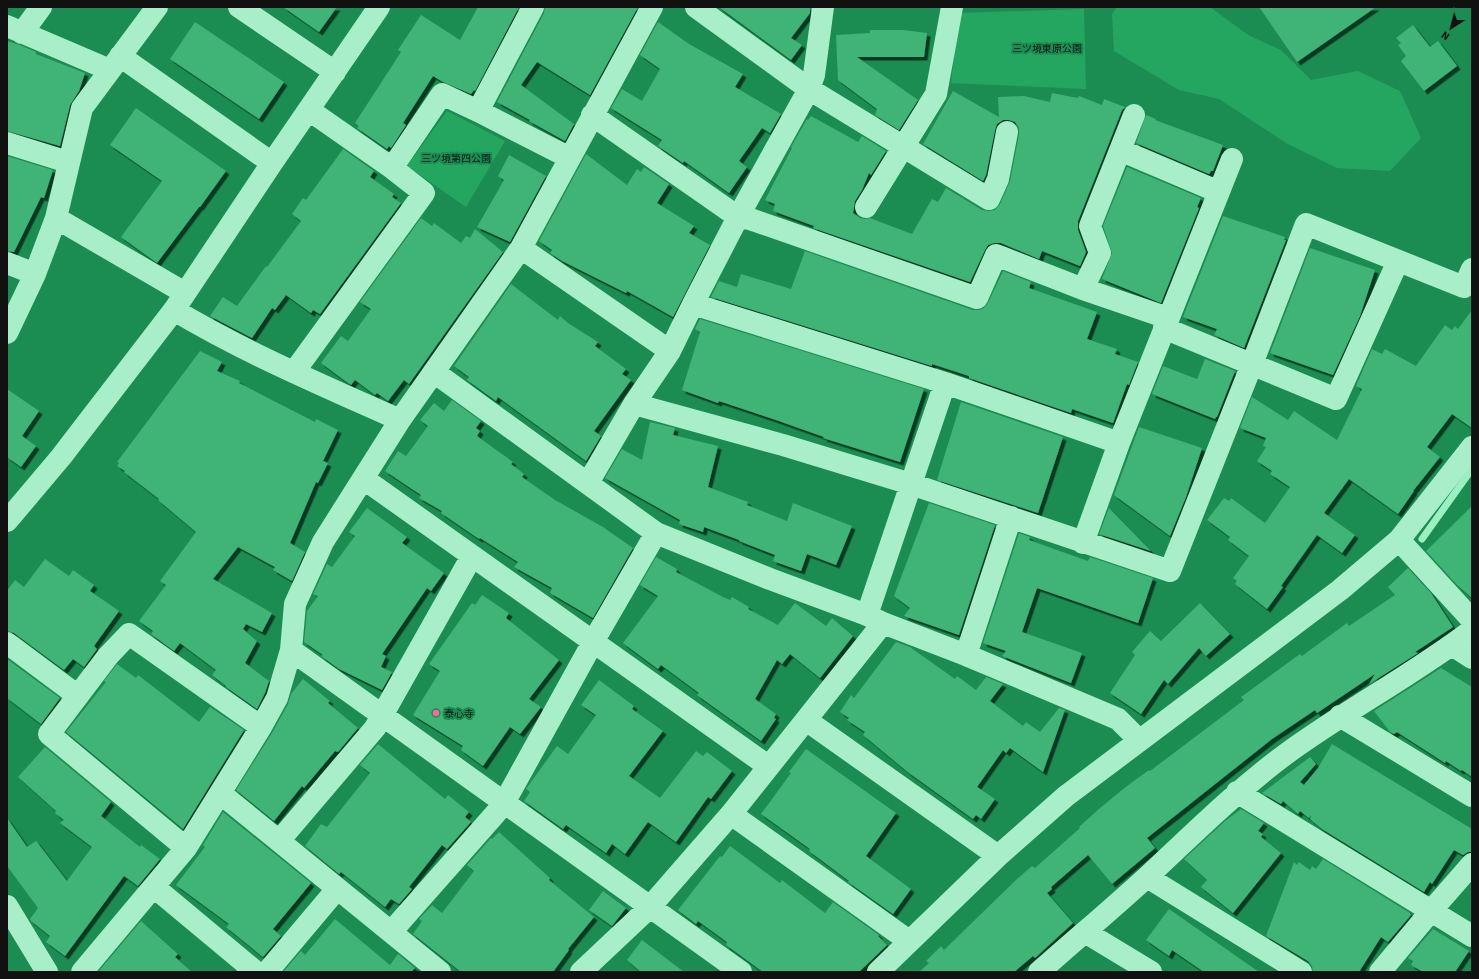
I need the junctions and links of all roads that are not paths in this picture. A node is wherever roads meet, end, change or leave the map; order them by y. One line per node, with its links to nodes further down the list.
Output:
1 (41, 7): 10 (street)
2 (157, 7): 11 (street)
3 (239, 7): 12 (street)
4 (380, 7): 12 (street)
5 (534, 7): 15 (street)
6 (652, 7): 17 (street)
7 (696, 7): 13 (street)
8 (823, 7): 13 (street)
9 (952, 7): 20 (street)
10 (15, 30): 11 (street)
11 (115, 63): 24 (street); 25 (street)
12 (335, 72): 14 (street)
13 (808, 89): 20 (street); 29 (street)
14 (309, 110): 25 (street); 26 (street)
15 (478, 111): 22 (street); 26 (street)
16 (1134, 115): 21 (street)
17 (592, 116): 22 (street); 29 (street)
18 (1007, 132): 20 (street)
19 (7, 143): 24 (street)
20 (903, 147): 28 (street)
21 (1120, 150): 27 (street); 36 (street)
22 (570, 158): 31 (street)
23 (1232, 159): 27 (street)
24 (68, 162): 30 (street)
25 (272, 163): 37 (street)
26 (392, 168): 43 (street)
27 (1219, 192): 39 (street)
28 (866, 207)
29 (738, 217): 36 (street); 38 (street)
30 (56, 218): 35 (street); 37 (street)
31 (521, 248): 41 (street); 44 (street)
32 (1398, 261): 34 (street); 42 (street); 42 (street)
33 (7, 263): 35 (street)
34 (1472, 269)
35 (35, 274): 40 (street)
36 (1083, 290): 39 (street)
37 (180, 301): 43 (street); 54 (street)
38 (693, 304): 41 (street); 45 (street)
39 (1166, 323): 42 (street); 48 (street)
40 (7, 334)
41 (670, 351): 46 (street)
42 (1252, 364): 57 (street)
43 (294, 372): 47 (street)
44 (434, 372): 47 (street); 51 (street)
45 (944, 383): 48 (street); 52 (street)
46 (634, 404): 51 (street); 52 (street)
47 (400, 420): 50 (street)
48 (1119, 443): 57 (street)
49 (1472, 447): 56 (street)
50 (364, 479): 58 (street); 65 (street)
51 (588, 483): 55 (street)
52 (911, 484): 53 (street); 59 (street)
53 (1011, 517): 57 (street); 66 (street)
54 (7, 521)
55 (656, 533): 59 (street); 62 (street)
56 (1399, 540): 60 (street); 73 (street)
57 (1083, 543)
58 (472, 556): 62 (street); 69 (street)
59 (875, 619): 66 (street); 71 (street)
60 (1472, 620)
61 (1472, 630): 64 (street)
62 (593, 642): 74 (street); 78 (street)
63 (7, 643): 68 (street)
64 (1452, 645): 67 (street); 70 (street)
65 (291, 650): 69 (street); 72 (street)
66 (966, 655): 73 (street)
67 (1472, 658)
68 (78, 696): 72 (street); 81 (street)
69 (383, 716): 78 (street); 80 (street)
70 (1340, 716): 75 (street); 77 (street)
71 (806, 720): 74 (street); 82 (street)
72 (261, 726): 76 (street)
73 (1139, 740): 82 (street)
74 (768, 766): 79 (street)
75 (1237, 792): 84 (street); 89 (street)
76 (220, 793): 80 (street); 81 (street)
77 (1472, 796)
78 (504, 803): 88 (street); 90 (street)
79 (731, 814): 88 (street); 93 (street)
80 (279, 841): 86 (street)
81 (186, 848): 85 (street)
82 (998, 856): 93 (street)
83 (1472, 864): 89 (street)
84 (1146, 877): 91 (street); 104 (street)
85 (154, 887): 95 (street); 96 (street)
86 (338, 889): 90 (street); 97 (street)
87 (7, 906): 94 (street)
88 (650, 907): 99 (street); 100 (street)
89 (1431, 910): 92 (street); 105 (street)
90 (391, 932): 98 (street)
91 (1085, 932): 102 (street); 103 (street)
92 (1472, 936)
93 (910, 941): 101 (street)
94 (47, 972)
95 (82, 972)
96 (256, 972)
97 (267, 972)
98 (440, 972)
99 (582, 972)
100 (741, 972)
101 (878, 972)
102 (1039, 972)
103 (1151, 972)
104 (1301, 972)
105 (1380, 972)

